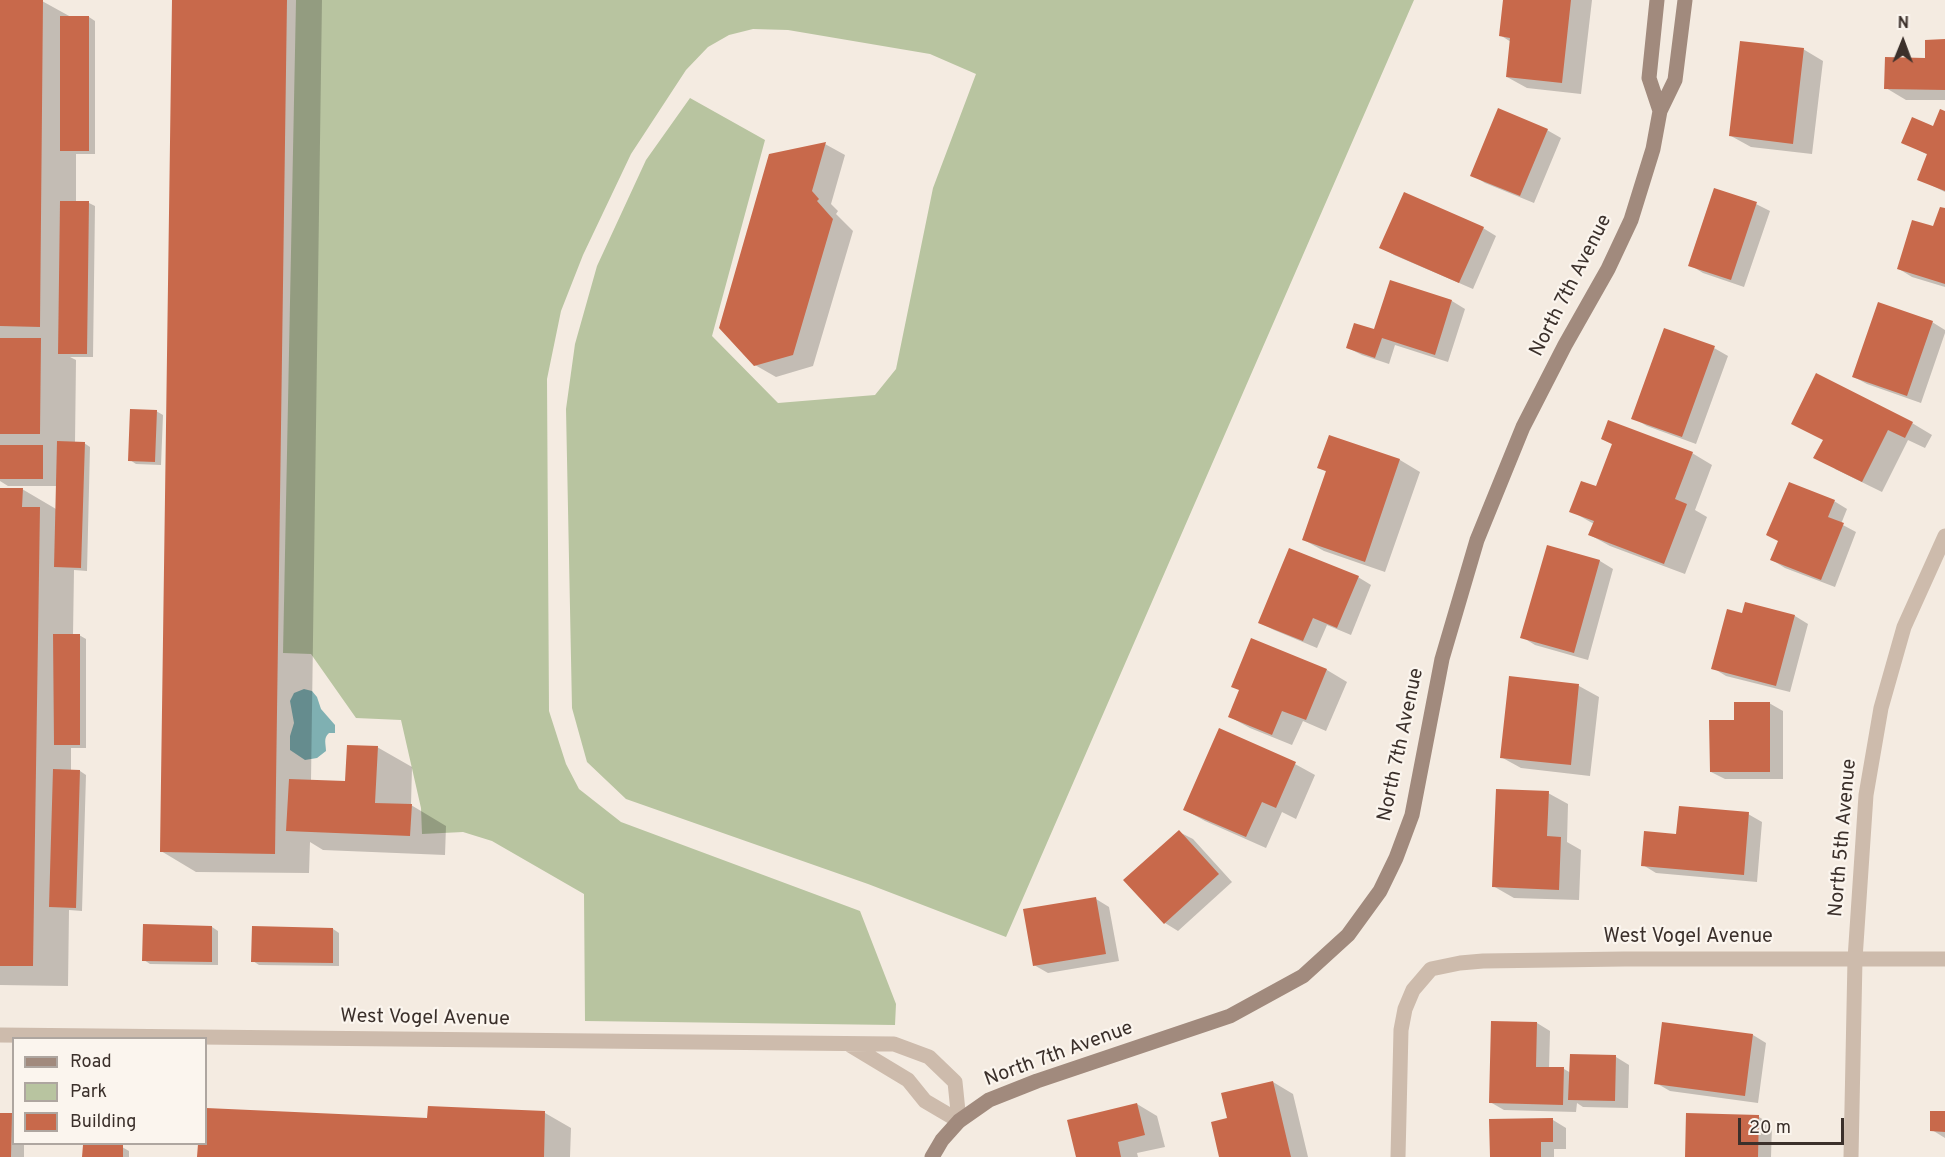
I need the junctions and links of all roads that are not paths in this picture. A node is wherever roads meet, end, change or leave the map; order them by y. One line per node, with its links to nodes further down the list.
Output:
1 (1657, 0): 3 (street)
2 (1685, 0): 3 (street)
3 (1660, 111): 11 (street, North 7th Avenue)
4 (1945, 536): 5 (street, North 5th Avenue)
5 (1855, 959): 6 (street, West Vogel Avenue); 13 (street, West Vogel Avenue); 14 (street, North 5th Avenue)
6 (1945, 959)
7 (0, 1035): 8 (street, West Vogel Avenue)
8 (170, 1037)
9 (207, 1037): 10 (street, West Vogel Avenue)
10 (850, 1045): 11 (street); 11 (street, West Vogel Avenue)
11 (959, 1122): 12 (street, North 7th Avenue)
12 (932, 1157)
13 (1398, 1157)
14 (1851, 1157)

